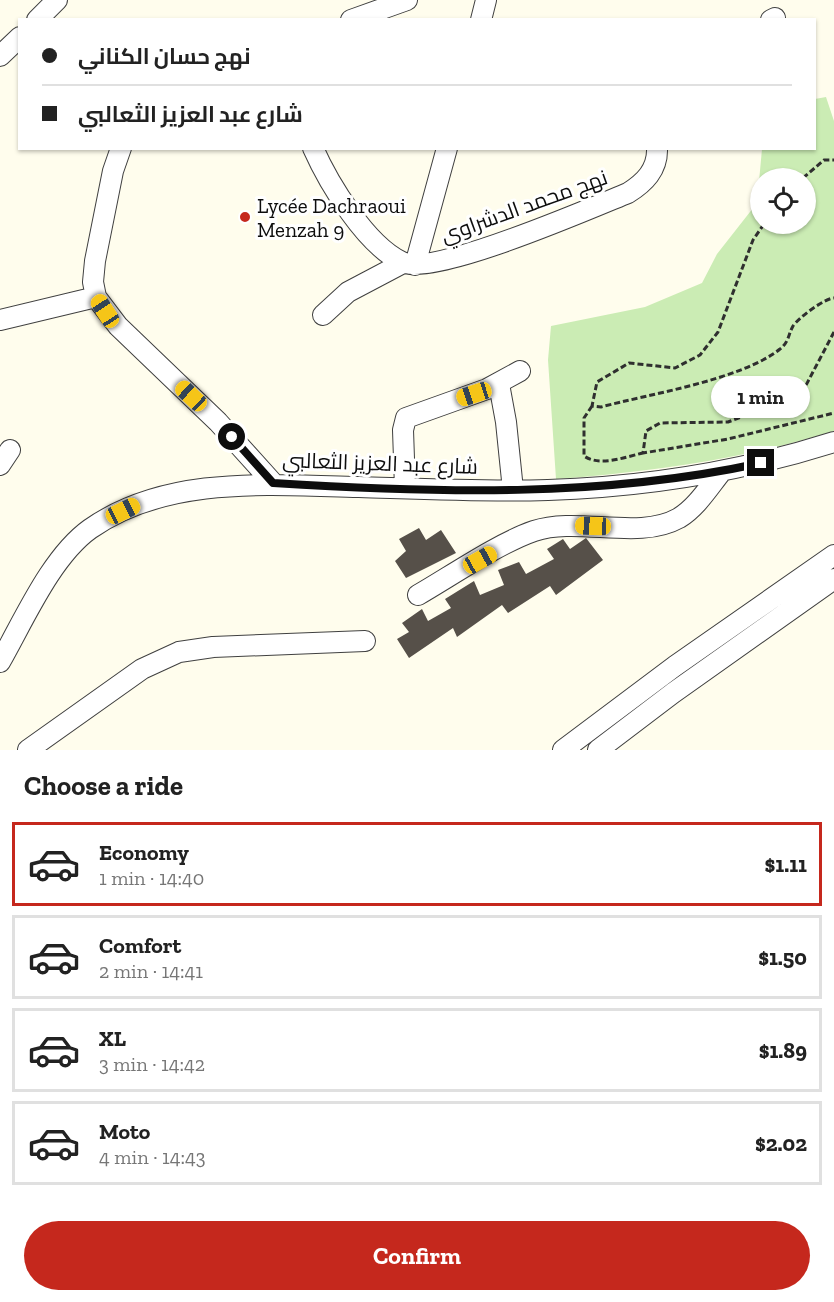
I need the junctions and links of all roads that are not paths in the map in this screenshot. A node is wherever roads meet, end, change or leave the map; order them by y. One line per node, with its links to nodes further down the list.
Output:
1 (57, 0): 4 (street)
2 (407, 0): 5 (street)
3 (486, 0): 6 (street)
4 (39, 18)
5 (357, 18)
6 (482, 18)
7 (18, 39): 8 (street)
8 (0, 56)
9 (120, 150): 14 (street)
10 (314, 150): 13 (street)
11 (446, 150): 13 (street)
12 (657, 150): 13 (street, نهج محمد الدشراوي)
13 (409, 264): 15 (street, نهج محمد الدشراوي)
14 (96, 297): 16 (street); 21 (street)
15 (323, 315)
16 (0, 320)
17 (520, 371): 18 (street)
18 (499, 384): 22 (street); 23 (street)
19 (834, 442): 20 (street, شارع عبد العزيز الثعالبي)
20 (722, 471): 23 (street, شارع عبد العزيز الثعالبي); 26 (street)
21 (273, 483): 22 (street, شارع عبد العزيز الثعالبي); 28 (street, شارع عبد العزيز الثعالبي)
22 (405, 488): 23 (street, شارع عبد العزيز الثعالبي)
23 (513, 490)
24 (834, 555): 30 (street)
25 (834, 579): 31 (street)
26 (418, 595)
27 (365, 642): 29 (street)
28 (0, 662)
29 (28, 750)
30 (563, 750)
31 (598, 750)

